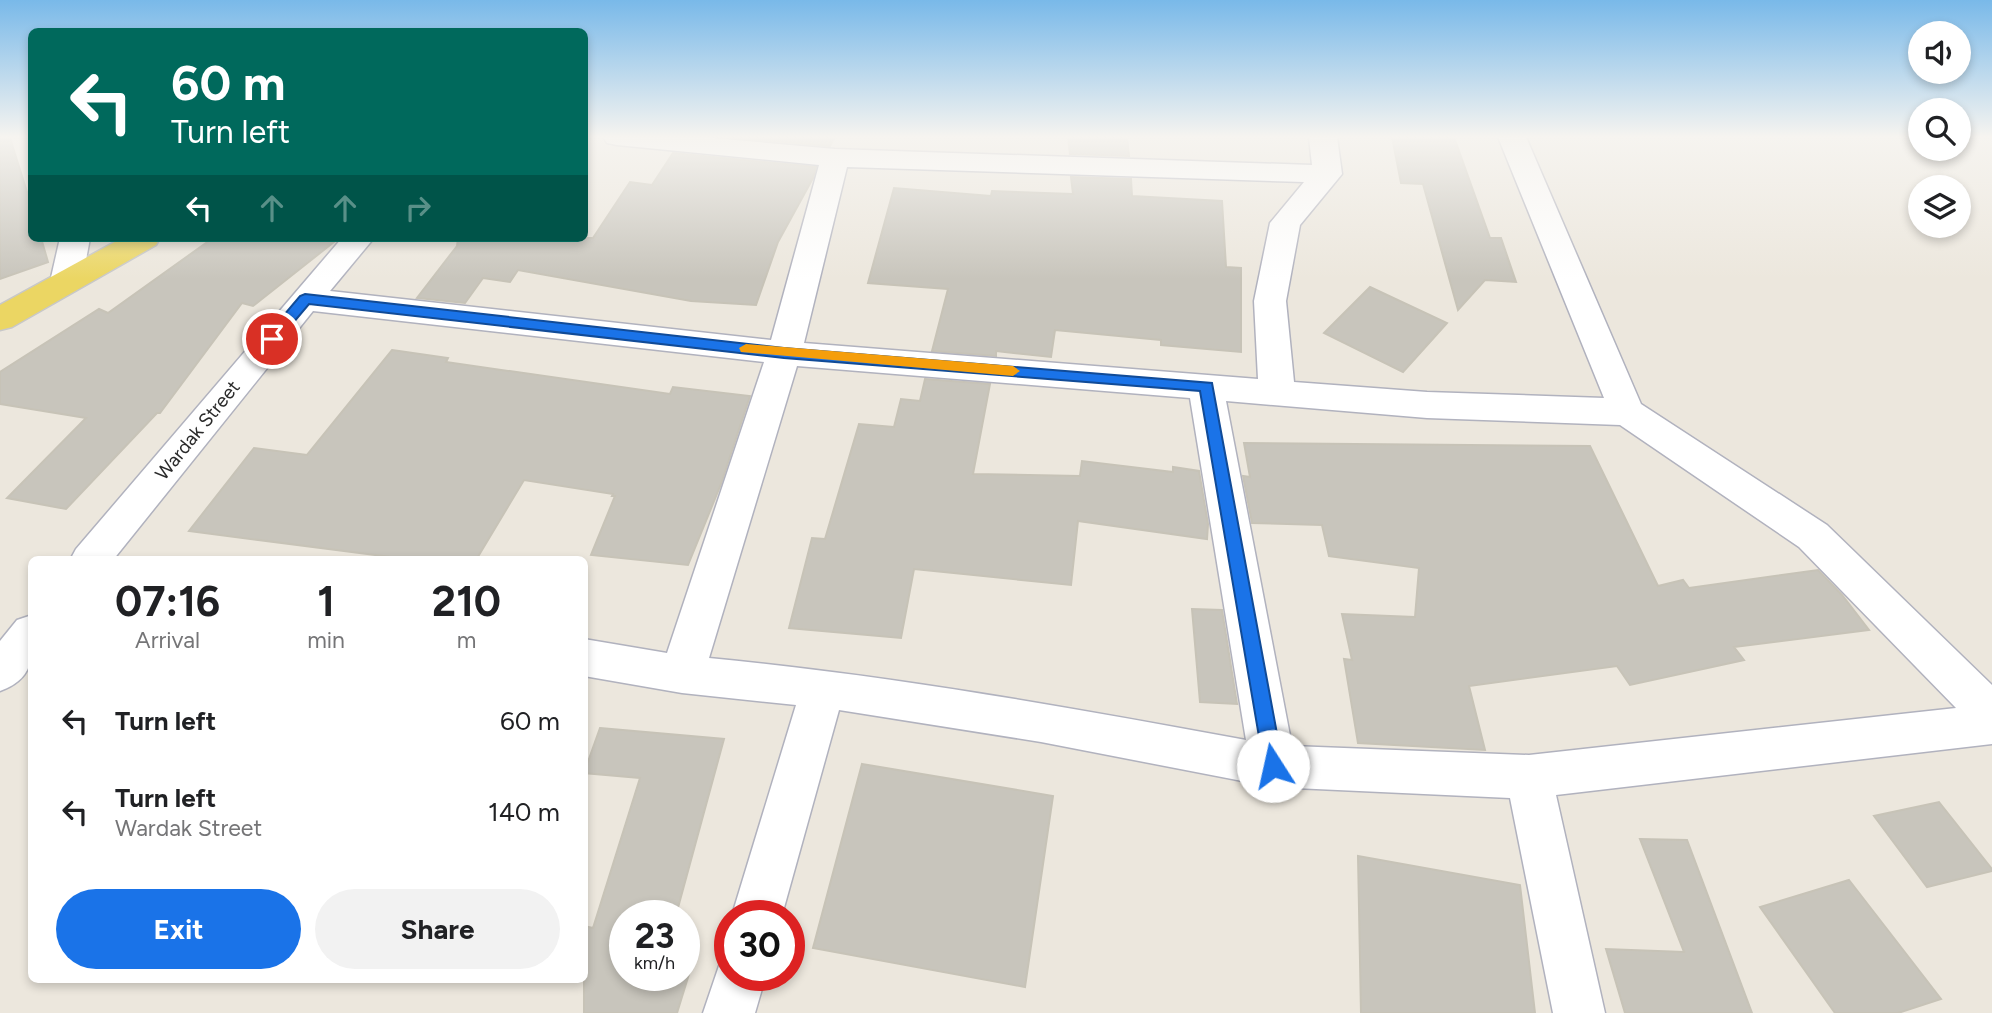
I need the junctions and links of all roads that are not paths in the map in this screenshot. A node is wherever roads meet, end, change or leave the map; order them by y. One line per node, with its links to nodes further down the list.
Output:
1 (828, 184): 10 (street)
2 (1318, 184): 12 (street)
3 (1532, 184): 13 (street)
4 (74, 242): 7 (street)
5 (138, 242): 7 (main road)
6 (355, 242): 8 (street, Wardak Street)
7 (66, 282): 9 (main road)
8 (305, 299): 10 (street); 14 (street, Wardak Street)
9 (0, 319)
10 (784, 353): 11 (street); 18 (street)
11 (1206, 386): 12 (street); 22 (street)
12 (1278, 393): 13 (street)
13 (1627, 412): 20 (street)
14 (93, 556)
15 (28, 638): 17 (street)
16 (588, 658): 18 (street)
17 (0, 672)
18 (682, 674): 19 (street)
19 (823, 688): 22 (street); 24 (street)
20 (1992, 713)
21 (1992, 724): 23 (street)
22 (1273, 766): 23 (street)
23 (1528, 777): 27 (street)
24 (761, 900)
25 (735, 991): 26 (street)
26 (729, 1013)
27 (1579, 1013)

